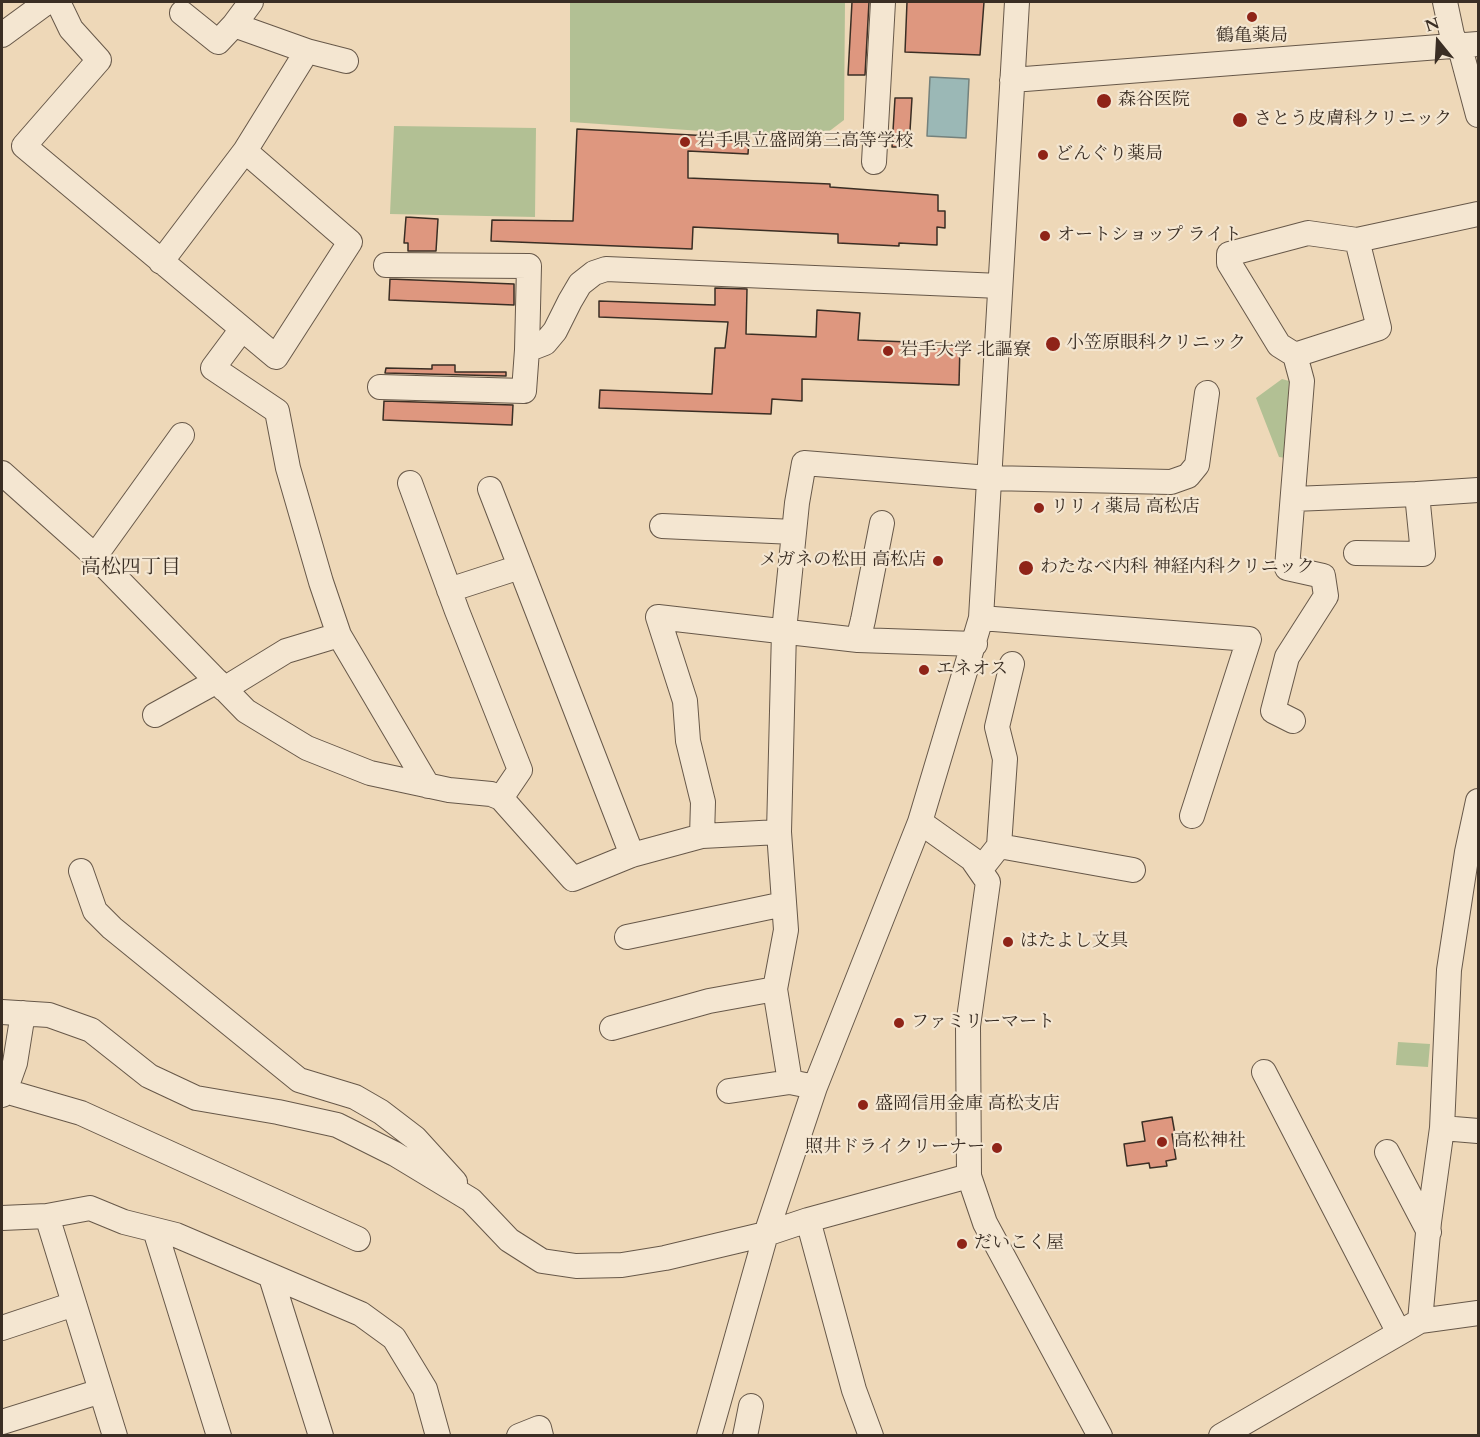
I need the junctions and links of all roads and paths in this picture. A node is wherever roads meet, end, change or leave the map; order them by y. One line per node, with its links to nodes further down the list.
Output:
1 (47, 2): 9 (street)
2 (58, 2): 19 (street)
3 (251, 2): 8 (street)
4 (883, 2): 16 (street)
5 (1017, 2): 13 (street)
6 (1445, 2): 10 (street)
7 (182, 13): 8 (street)
8 (234, 26): 11 (street)
9 (2, 35)
10 (1469, 45): 13 (street); 14 (street)
11 (308, 51): 12 (street); 15 (street)
12 (346, 61)
13 (1012, 80): 21 (street)
14 (1479, 115)
15 (245, 151): 19 (street); 22 (street)
16 (874, 162)
17 (1479, 214): 18 (street)
18 (1357, 240): 24 (street); 24 (street)
19 (161, 262): 22 (street)
20 (386, 265): 23 (street)
21 (1000, 286): 23 (street); 28 (street)
22 (242, 329): 44 (street)
23 (527, 350): 25 (street)
24 (1295, 355): 34 (street)
25 (380, 387)
26 (1207, 393): 28 (street)
27 (182, 435): 39 (street)
28 (988, 478): 37 (street); 42 (street)
29 (410, 483): 41 (street)
30 (7, 486): 39 (street)
31 (490, 489): 40 (street)
32 (1479, 490): 33 (street)
33 (1417, 494): 34 (street); 38 (street)
34 (1293, 499): 50 (street)
35 (882, 523): 45 (street)
36 (662, 526): 37 (street)
37 (794, 532): 43 (street)
38 (1356, 553)
39 (95, 556): 48 (street)
40 (520, 567): 41 (street); 59 (street)
41 (449, 590): 52 (street)
42 (981, 618): 46 (street); 54 (street)
43 (784, 632): 45 (street); 56 (street); 57 (street)
44 (339, 634): 48 (street); 51 (street)
45 (858, 640): 46 (street)
46 (975, 644): 55 (street)
47 (1012, 664): 58 (street)
48 (220, 685): 49 (street); 51 (street)
49 (155, 715)
50 (1293, 721)
51 (428, 786): 52 (street)
52 (501, 798): 59 (street)
53 (1479, 801): 73 (street)
54 (1192, 816)
55 (920, 822): 60 (street); 70 (street)
56 (779, 832): 57 (street); 63 (street)
57 (702, 836): 59 (street)
58 (999, 846): 60 (street); 61 (street)
59 (632, 855)
60 (980, 870): 76 (street)
61 (1133, 870)
62 (81, 871): 77 (street)
63 (784, 904): 64 (street); 65 (street)
64 (627, 937)
65 (775, 989): 67 (street); 69 (street)
66 (12, 1012): 72 (street); 77 (street)
67 (612, 1028)
68 (1264, 1072): 90 (street)
69 (790, 1082): 70 (street); 71 (street)
70 (816, 1087): 83 (street)
71 (729, 1091)
72 (3, 1093): 84 (street)
73 (1442, 1128): 74 (street); 82 (street)
74 (1479, 1131)
75 (1387, 1152): 82 (street)
76 (969, 1176): 80 (street); 103 (street)
77 (471, 1200): 83 (street)
78 (47, 1216): 79 (street); 81 (street); 86 (street)
79 (2, 1218)
80 (808, 1220): 83 (street); 102 (street)
81 (155, 1230): 85 (street); 96 (street)
82 (1428, 1232): 88 (street)
83 (766, 1234): 100 (street)
84 (358, 1239)
85 (271, 1277): 94 (street); 97 (street)
86 (74, 1304): 89 (street); 91 (street)
87 (1479, 1312): 88 (street)
88 (1420, 1321): 90 (street)
89 (2, 1328)
90 (1399, 1333): 104 (street)
91 (101, 1391): 93 (street); 95 (street)
92 (751, 1406): 101 (street)
93 (2, 1422)
94 (435, 1435)
95 (115, 1436)
96 (219, 1436)
97 (321, 1436)
98 (519, 1436): 99 (street)
99 (541, 1436)
100 (709, 1436)
101 (745, 1436)
102 (871, 1436)
103 (1100, 1436)
104 (1221, 1436)

